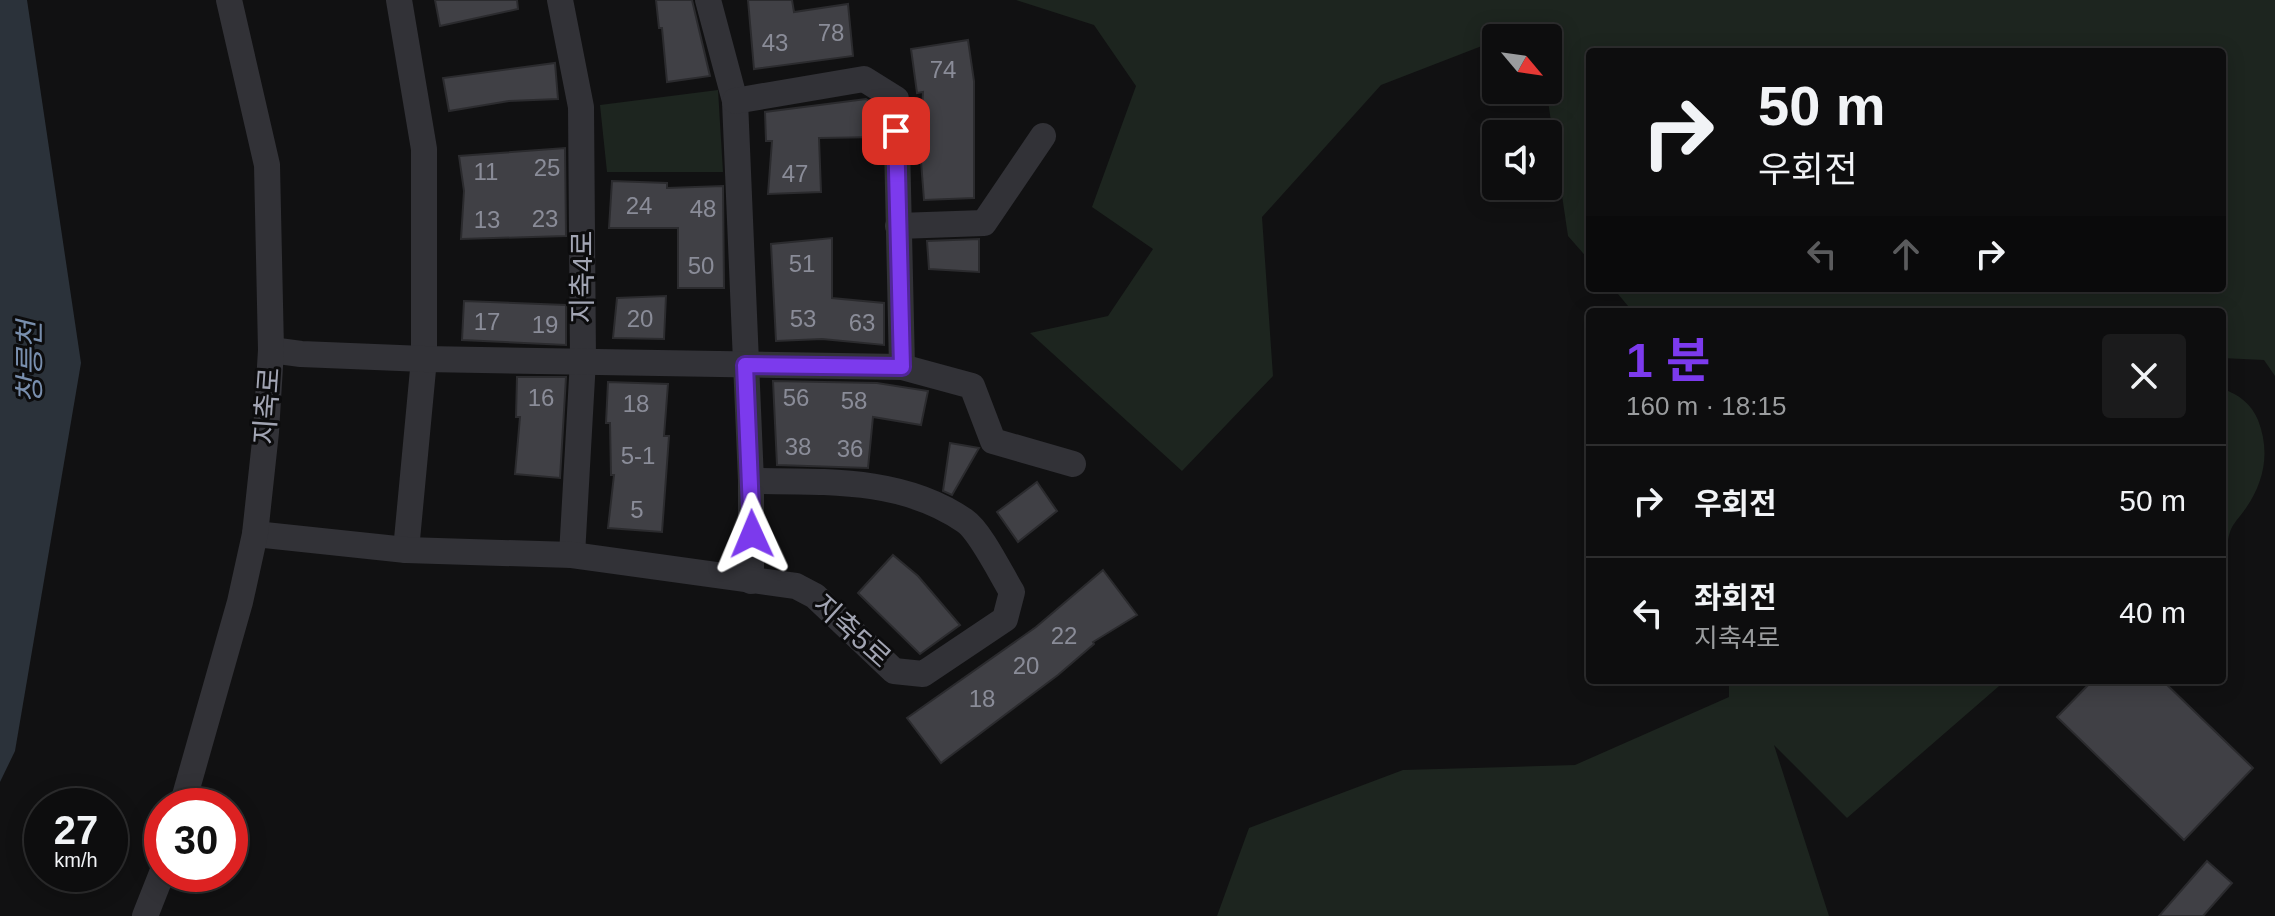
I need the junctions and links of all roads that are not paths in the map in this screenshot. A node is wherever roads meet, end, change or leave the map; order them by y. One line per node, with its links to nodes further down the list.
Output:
1 (229, 0): 8 (street, 지축로)
2 (399, 0): 9 (street)
3 (560, 0): 10 (street, 지축4로)
4 (708, 0): 5 (street)
5 (735, 101): 7 (street); 11 (street)
6 (1043, 136): 7 (street)
7 (898, 226): 12 (street)
8 (271, 350): 9 (street); 15 (street, 지축로)
9 (424, 359): 10 (street); 16 (street)
10 (583, 360): 11 (street); 17 (street, 지축4로)
11 (745, 365): 12 (street); 14 (street)
12 (902, 367): 13 (street)
13 (1073, 464)
14 (751, 481): 18 (street); 18 (street, 지축5로)
15 (255, 534): 16 (street, 지축5로); 19 (street, 지축로)
16 (406, 550): 17 (street, 지축5로)
17 (572, 555): 18 (street, 지축5로)
18 (751, 581)
19 (187, 788)
20 (154, 892): 21 (street)
21 (145, 916)

